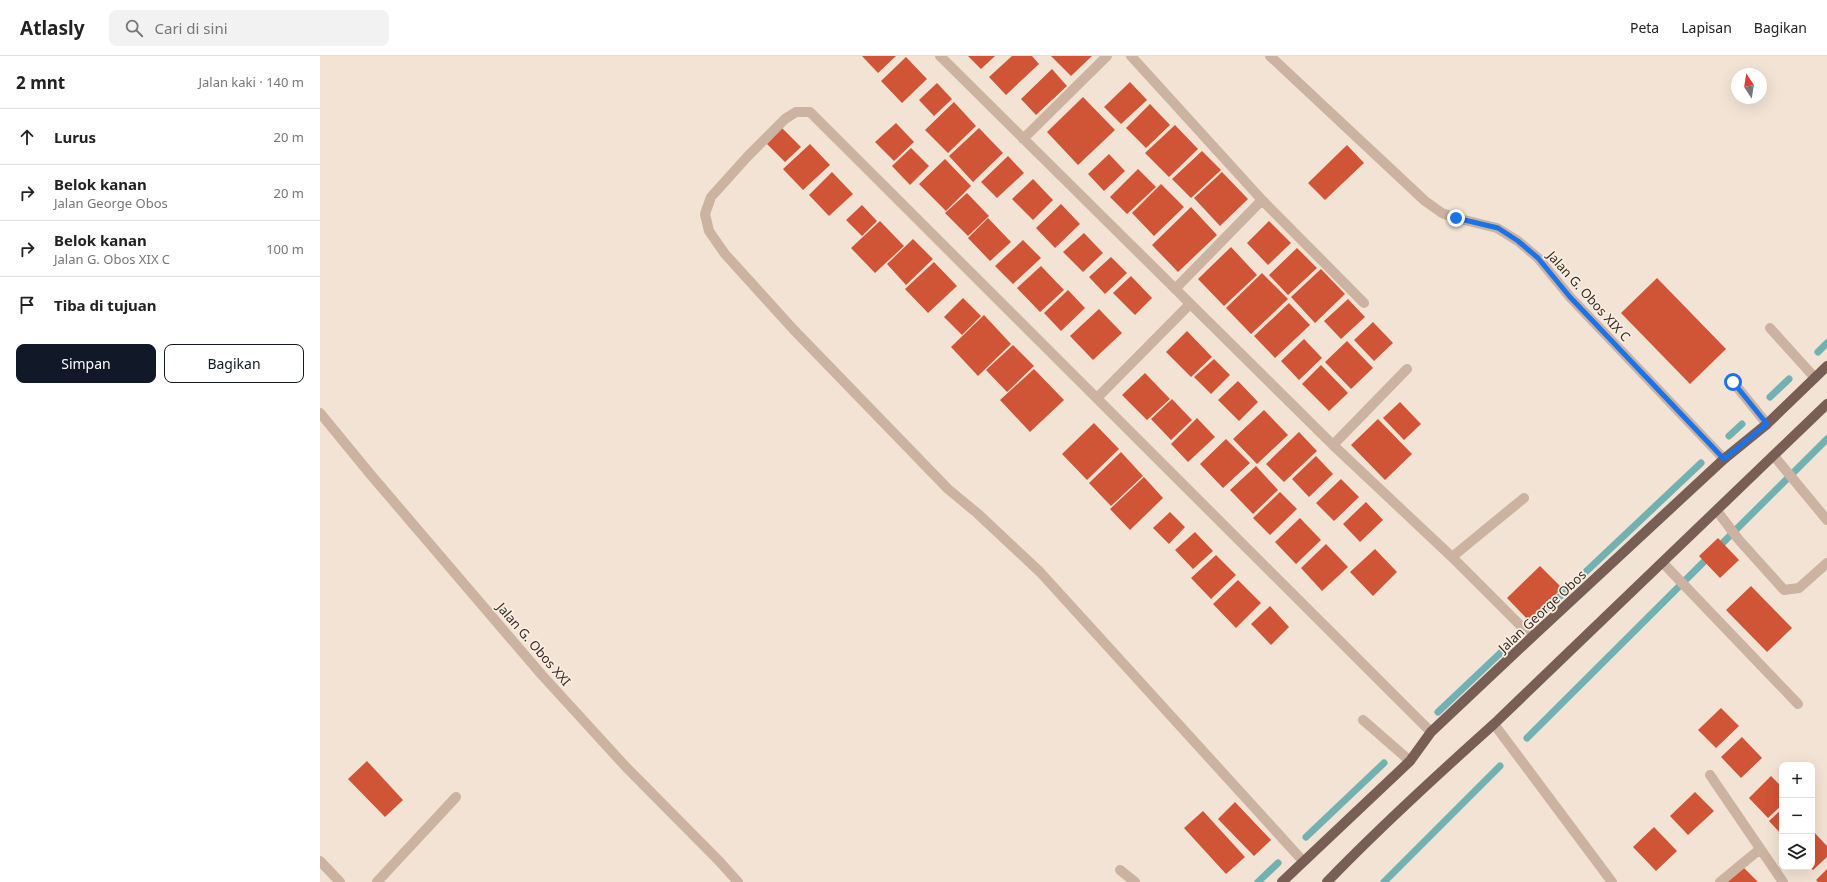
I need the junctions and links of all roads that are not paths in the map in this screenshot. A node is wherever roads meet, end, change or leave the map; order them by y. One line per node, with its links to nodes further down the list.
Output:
1 (940, 56): 5 (street)
2 (1107, 56): 5 (street)
3 (1131, 56): 6 (street)
4 (1270, 56): 21 (street, Jalan G. Obos XIX C)
5 (1023, 139): 7 (street)
6 (1262, 200): 7 (street); 8 (street)
7 (1175, 289): 9 (street)
8 (1364, 303)
9 (1190, 304): 15 (street); 19 (street)
10 (1770, 328): 13 (street)
11 (1827, 366): 13 (main road, Jalan George Obos)
12 (1408, 369): 19 (street)
13 (1815, 378): 18 (main road, Jalan George Obos)
14 (1733, 382): 18 (street)
15 (1097, 398): 32 (street); 38 (street)
16 (1827, 404): 20 (main road)
17 (320, 413): 42 (street, Jalan G. Obos XXI)
18 (1767, 424): 21 (main road, Jalan George Obos)
19 (1333, 445): 25 (street)
20 (1774, 456): 23 (main road); 24 (street)
21 (1724, 459): 28 (main road, Jalan George Obos)
22 (1524, 498): 25 (street)
23 (1717, 511): 26 (main road); 27 (street)
24 (1827, 520)
25 (1452, 557): 28 (street)
26 (1663, 563): 29 (street); 31 (main road)
27 (1827, 563)
28 (1532, 636): 32 (main road, Jalan George Obos)
29 (1798, 704)
30 (1363, 720): 33 (street)
31 (1494, 724): 45 (main road); 46 (street)
32 (1431, 732): 33 (main road, Jalan George Obos)
33 (1410, 761): 38 (main road, Jalan George Obos)
34 (1710, 776): 36 (street)
35 (456, 797): 41 (street)
36 (1760, 849): 47 (street); 48 (street)
37 (320, 861): 40 (street)
38 (1302, 861): 44 (main road, Jalan George Obos)
39 (1120, 870): 43 (street)
40 (340, 882)
41 (377, 882)
42 (738, 882)
43 (1135, 882)
44 (1282, 882)
45 (1327, 882)
46 (1612, 882)
47 (1720, 882)
48 (1783, 882)

